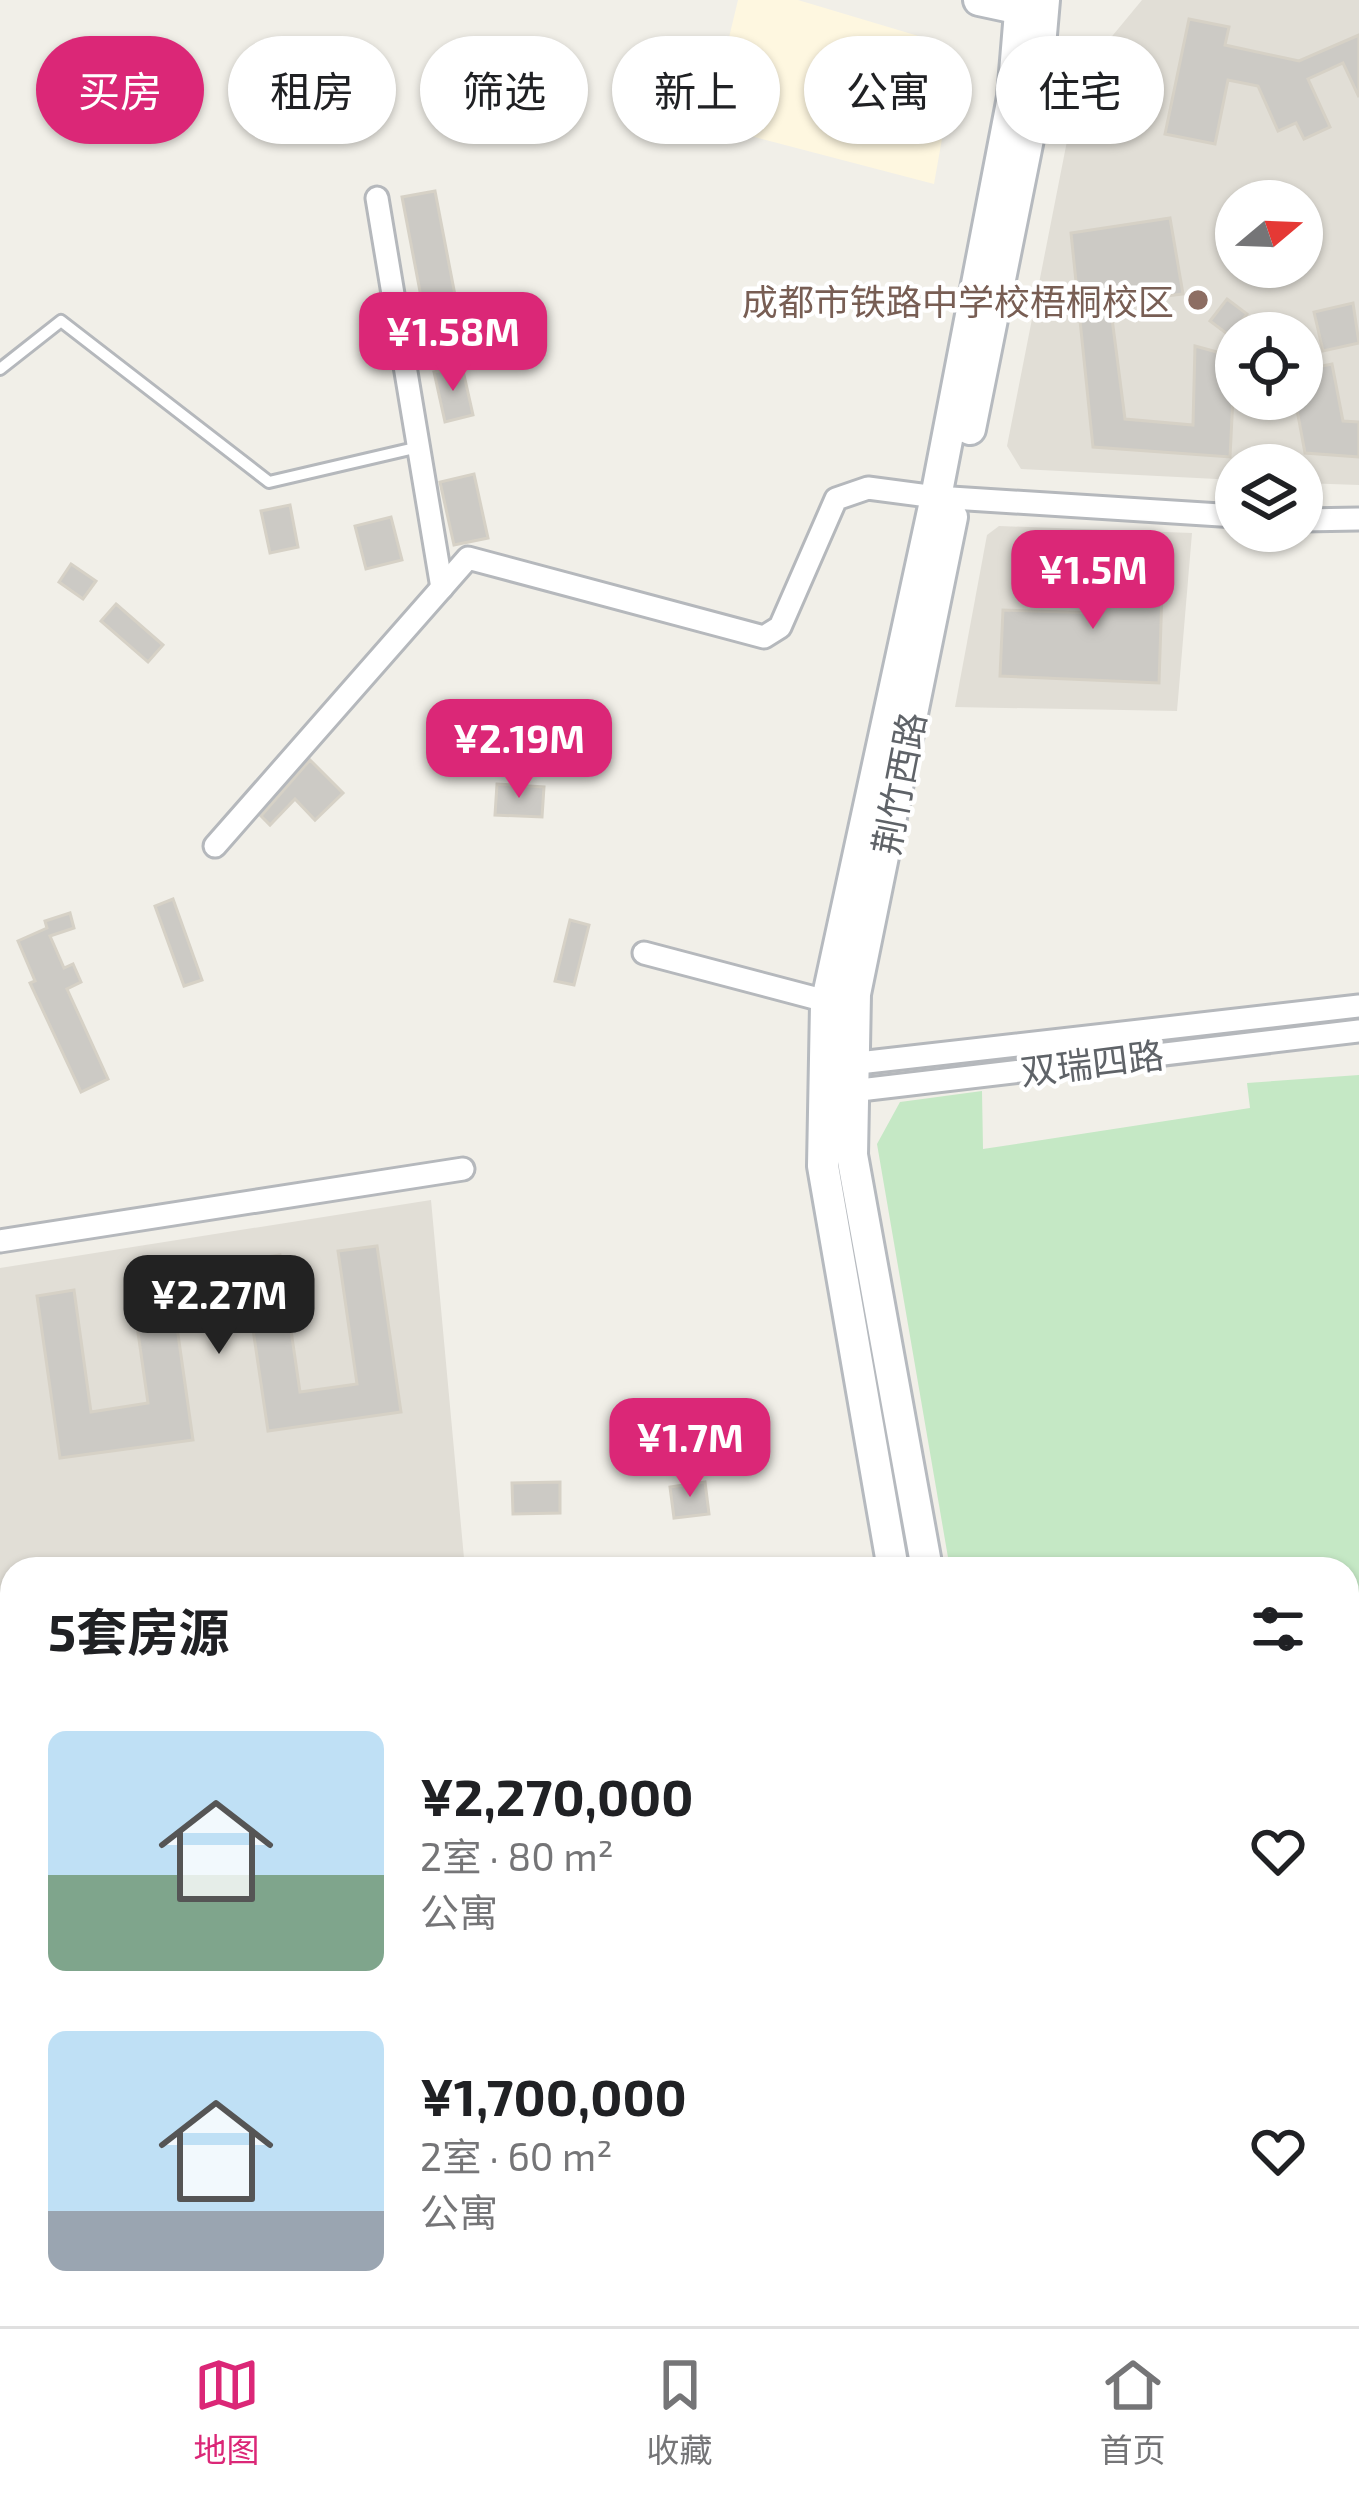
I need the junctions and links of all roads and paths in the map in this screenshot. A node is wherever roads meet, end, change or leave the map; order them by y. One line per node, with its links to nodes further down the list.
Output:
1 (979, 0): 2 (main road)
2 (1038, 3): 6 (main road, 荆竹西路)
3 (377, 198): 5 (street)
4 (0, 369): 5 (lane)
5 (418, 447): 10 (street)
6 (946, 498): 7 (street); 10 (street); 13 (main road, 荆竹西路); 16 (main road, 荆竹西路)
7 (1215, 515)
8 (1359, 519): 9 (street)
9 (1323, 520)
10 (442, 588): 11 (street)
11 (215, 846)
12 (644, 952): 13 (street)
13 (826, 1001): 16 (main road, 荆竹西路)
14 (1359, 1006): 16 (street, 双瑞四路)
15 (1359, 1030): 16 (street, 双瑞四路)
16 (839, 1078): 19 (main road, 荆竹西路); 20 (main road, 荆竹西路)
17 (463, 1169): 18 (street)
18 (0, 1241)
19 (891, 1557)
20 (925, 1557)

